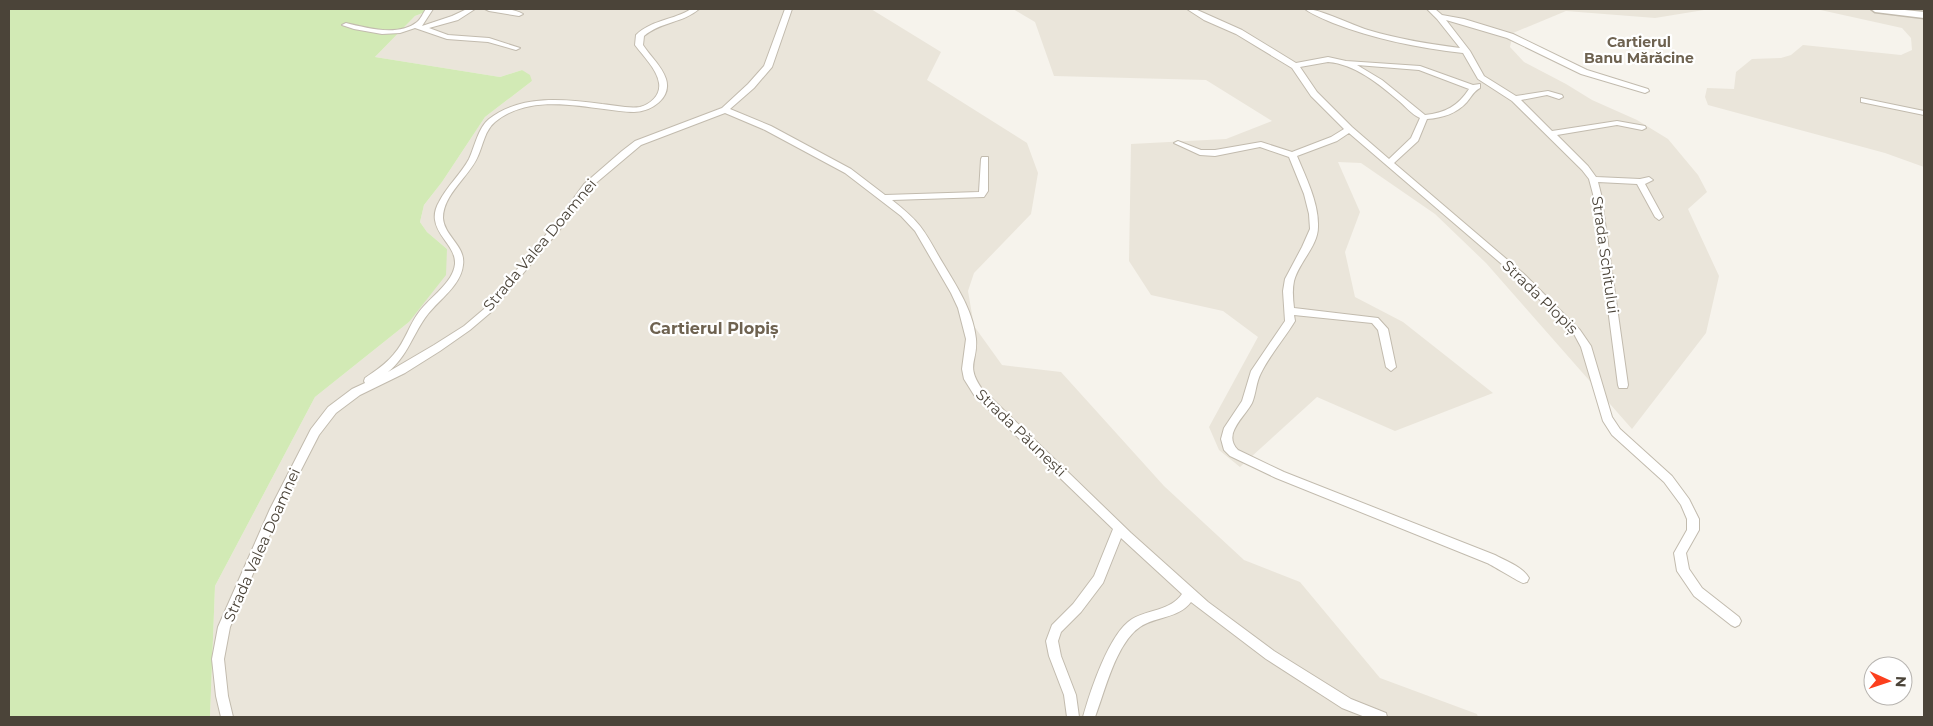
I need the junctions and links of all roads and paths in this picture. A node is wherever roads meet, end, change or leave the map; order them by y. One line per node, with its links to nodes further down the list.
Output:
1 (429, 9): 14 (street)
2 (472, 9): 14 (street)
3 (489, 9): 10 (street)
4 (695, 9): 41 (street, Strada Valea Doamnei)
5 (788, 9): 25 (street, Strada Valea Doamnei)
6 (1190, 9): 18 (street, Strada Plopiș)
7 (1309, 9): 16 (street)
8 (1431, 9): 12 (street, Strada Schitului)
9 (1875, 9): 11 (street)
10 (519, 14)
11 (1924, 15)
12 (1440, 18): 16 (street, Strada Schitului); 21 (street)
13 (346, 26): 14 (street)
14 (418, 27): 15 (street)
15 (516, 48)
16 (1466, 51): 19 (street, Strada Schitului)
17 (1344, 62): 18 (street); 20 (street); 27 (street)
18 (1295, 66): 29 (street, Strada Plopiș)
19 (1488, 83): 20 (street); 23 (street, Strada Schitului)
20 (1473, 88): 27 (street)
21 (1645, 90)
22 (1559, 97): 23 (street)
23 (1515, 99): 30 (street, Strada Schitului)
24 (1864, 100): 26 (street)
25 (725, 110): 36 (street, Strada Păunești); 41 (street, Strada Valea Doamnei)
26 (1924, 113)
27 (1424, 117): 34 (street)
28 (1642, 128): 30 (street)
29 (1349, 129): 32 (street); 34 (street, Strada Plopiș)
30 (1550, 134): 35 (street, Strada Schitului)
31 (1178, 143): 32 (street)
32 (1292, 155): 38 (street)
33 (986, 159): 36 (street)
34 (1389, 164): 45 (street, Strada Plopiș)
35 (1593, 178): 37 (street); 40 (street, Strada Schitului)
36 (883, 198): 42 (street, Strada Păunești)
37 (1659, 216)
38 (1291, 311): 39 (street); 43 (street)
39 (1392, 367)
40 (1623, 384)
41 (356, 392): 46 (street, Strada Valea Doamnei)
42 (1119, 528): 44 (street, Strada Păunești); 47 (street)
43 (1522, 578)
44 (1190, 593): 48 (street); 49 (street, Strada Păunești)
45 (1735, 622)
46 (227, 717)
47 (1073, 717)
48 (1088, 717)
49 (1381, 717)

